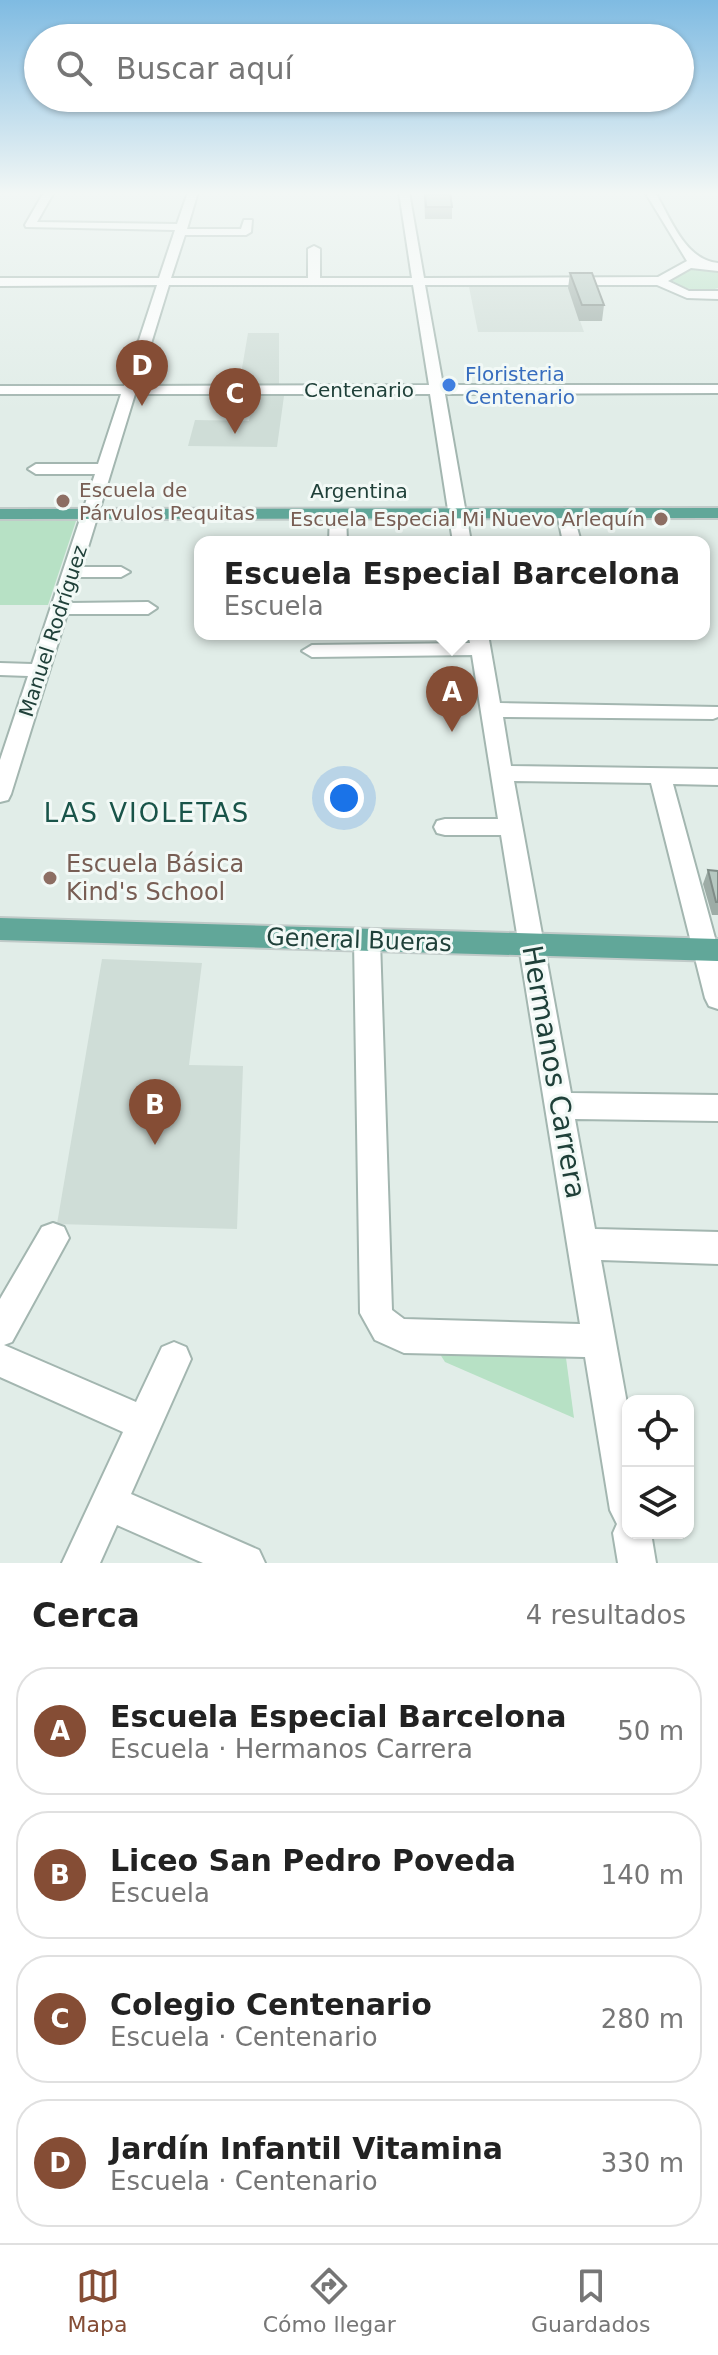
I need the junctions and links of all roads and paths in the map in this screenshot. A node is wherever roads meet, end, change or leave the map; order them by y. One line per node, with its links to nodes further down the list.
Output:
1 (170, 265): 9 (street, Manuel Rodríguez)
2 (314, 265): 10 (street)
3 (417, 265): 11 (street)
4 (690, 265): 7 (street)
5 (81, 268): 8 (street)
6 (2, 276): 8 (street)
7 (660, 281): 11 (street); 12 (street)
8 (74, 282): 9 (street)
9 (165, 282): 10 (street); 16 (street, Manuel Rodríguez)
10 (314, 282): 11 (street)
11 (420, 282): 17 (street)
12 (714, 296): 13 (street)
13 (718, 312)
14 (718, 389): 17 (street, Centenario)
15 (0, 390): 16 (street, Centenario)
16 (130, 390): 17 (street, Centenario); 19 (street, Manuel Rodríguez)
17 (437, 390): 20 (street)
18 (36, 469): 19 (street)
19 (105, 469): 24 (street, Manuel Rodríguez)
20 (457, 513): 21 (main road, Argentina); 25 (main road, Argentina); 27 (street)
21 (565, 513): 22 (main road, Argentina); 28 (street)
22 (718, 513)
23 (0, 514): 24 (main road, Argentina)
24 (90, 514): 25 (main road, Argentina); 29 (street, Manuel Rodríguez)
25 (338, 514): 26 (street)
26 (338, 536)
27 (461, 536)
28 (571, 536)
29 (72, 572): 30 (street); 31 (street, Manuel Rodríguez)
30 (121, 572)
31 (66, 608): 32 (street, Manuel Rodríguez); 36 (street, Manuel Rodríguez)
32 (148, 608)
33 (480, 642): 34 (street); 37 (street, Hermanos Carrera)
34 (312, 651)
35 (0, 669): 36 (street)
36 (40, 670): 42 (street, Manuel Rodríguez)
37 (492, 710): 38 (street); 39 (street, Hermanos Carrera)
38 (713, 712)
39 (503, 773): 40 (street); 44 (street, Hermanos Carrera)
40 (660, 776): 41 (street); 48 (street)
41 (717, 781)
42 (0, 794)
43 (445, 827): 44 (street)
44 (512, 827): 47 (street, Hermanos Carrera)
45 (0, 929): 46 (main road, General Bueras)
46 (367, 940): 47 (main road, General Bueras); 56 (street)
47 (533, 945): 48 (main road, General Bueras); 50 (street, Hermanos Carrera)
48 (711, 950): 49 (street)
49 (718, 998)
50 (560, 1106): 51 (street); 53 (street, Hermanos Carrera)
51 (718, 1108)
52 (53, 1238): 55 (street)
53 (583, 1244): 54 (street); 56 (street, Hermanos Carrera)
54 (718, 1248)
55 (0, 1330)
56 (599, 1341): 60 (street, Hermanos Carrera)
57 (174, 1359): 59 (street)
58 (0, 1360): 59 (street)
59 (145, 1424): 61 (street)
60 (622, 1475)
61 (109, 1503): 63 (street); 64 (street)
62 (633, 1539): 65 (street)
63 (81, 1563)
64 (246, 1563)
65 (639, 1563)

